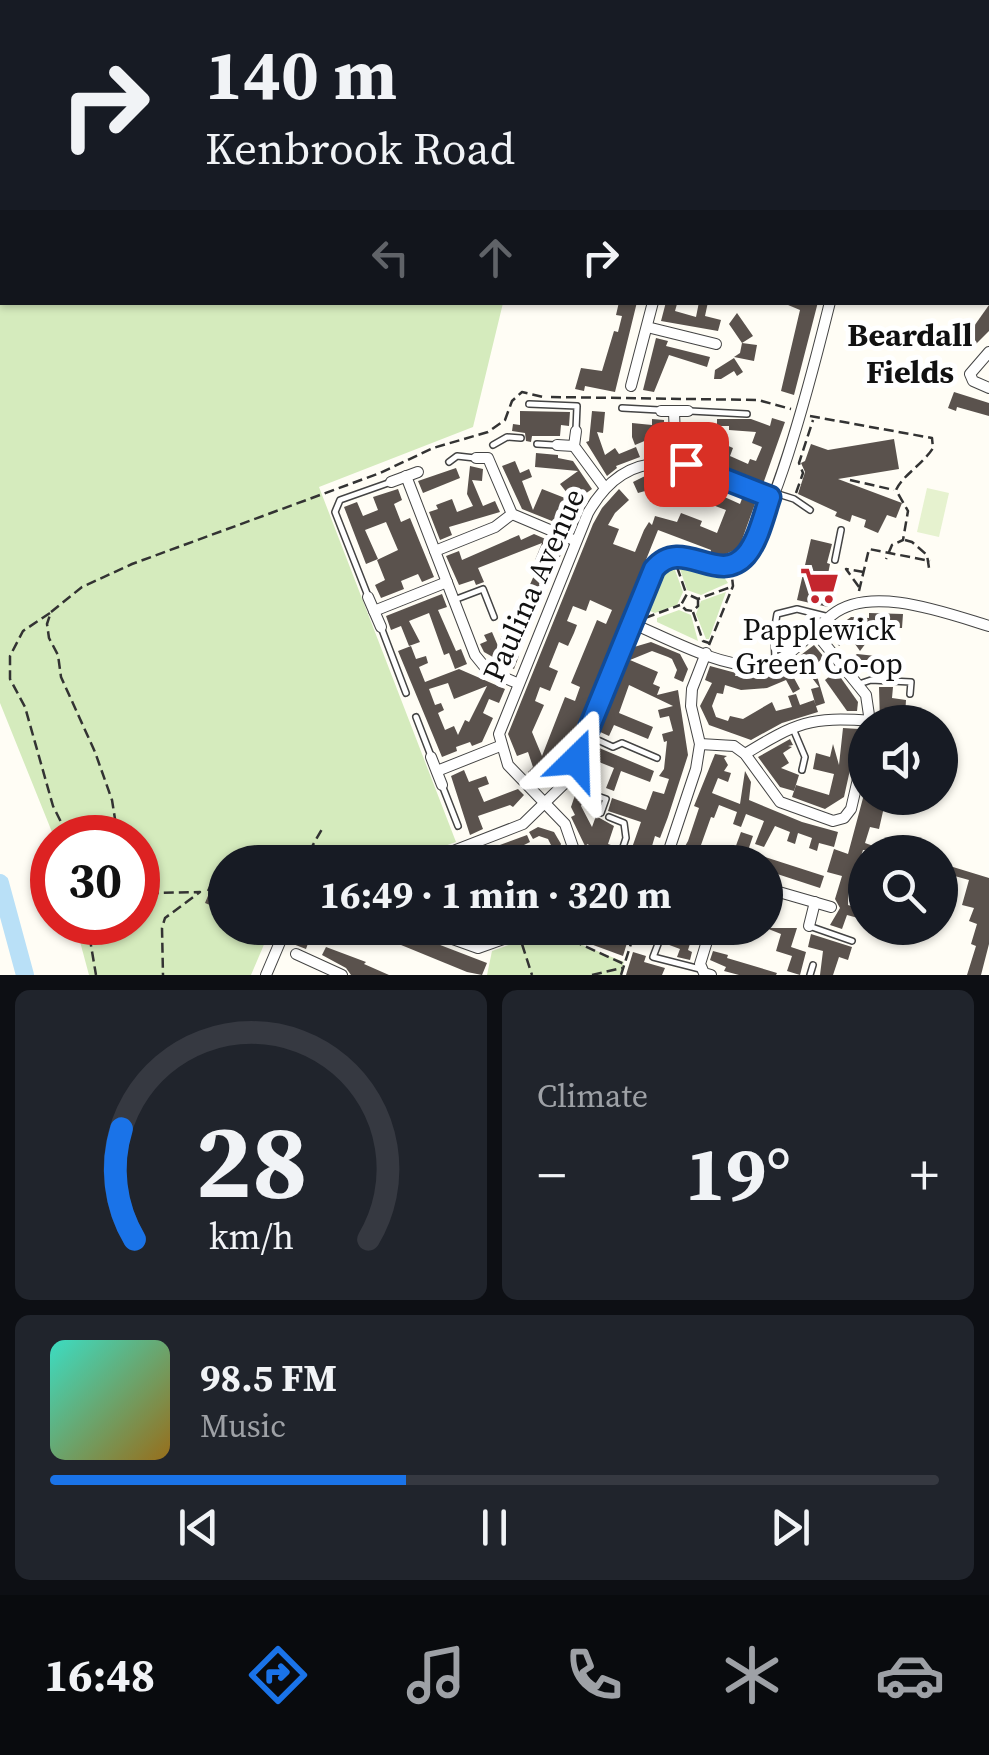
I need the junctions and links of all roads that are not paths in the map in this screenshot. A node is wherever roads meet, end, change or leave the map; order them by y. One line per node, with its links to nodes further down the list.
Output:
1 (652, 305): 3 (street)
2 (829, 305): 28 (street)
3 (646, 326): 4 (street); 6 (street)
4 (716, 344)
5 (989, 352): 7 (street)
6 (631, 386)
7 (989, 388)
8 (528, 404): 14 (lane)
9 (622, 408): 10 (lane)
10 (661, 410): 11 (street)
11 (674, 412): 12 (street); 22 (street)
12 (688, 412): 13 (lane)
13 (747, 414)
14 (576, 431): 19 (street)
15 (521, 438): 17 (lane)
16 (537, 444): 18 (lane)
17 (493, 445): 20 (street)
18 (557, 446): 19 (street)
19 (574, 446): 26 (street)
20 (482, 458): 21 (lane); 30 (street)
21 (450, 462)
22 (672, 462): 26 (street, Paulina Avenue); 27 (lane); 28 (street)
23 (418, 472): 24 (street)
24 (406, 476): 25 (street); 33 (street)
25 (390, 482): 36 (lane)
26 (605, 488): 32 (street, Paulina Avenue)
27 (669, 488)
28 (771, 495): 29 (lane); 41 (street)
29 (810, 510)
30 (512, 514): 32 (street); 33 (street)
31 (841, 530): 34 (lane)
32 (576, 541): 49 (street, Paulina Avenue)
33 (435, 551): 35 (street)
34 (835, 560)
35 (447, 582): 37 (street); 38 (street)
36 (368, 597): 38 (street)
37 (454, 600): 39 (lane); 49 (street)
38 (374, 611): 43 (street)
39 (494, 617)
40 (830, 617): 42 (street); 44 (lane); 45 (street)
41 (631, 623): 46 (street); 57 (street)
42 (989, 626)
43 (380, 628): 51 (lane)
44 (774, 632): 47 (lane); 48 (lane)
45 (815, 632): 47 (street); 50 (street)
46 (708, 648): 48 (street); 58 (street)
47 (797, 649): 48 (street)
48 (775, 661)
49 (517, 683): 59 (street, Paulina Avenue)
50 (859, 684): 52 (lane); 53 (street)
51 (406, 694)
52 (910, 694)
53 (869, 705)
54 (416, 717): 61 (lane)
55 (848, 720): 56 (street)
56 (793, 728): 60 (street); 63 (lane)
57 (586, 735): 62 (lane); 65 (street)
58 (700, 744): 60 (street); 77 (street)
59 (500, 746): 64 (street); 69 (street)
60 (746, 754): 71 (street)
61 (431, 757): 64 (street)
62 (657, 758)
63 (802, 770)
64 (437, 771): 66 (street)
65 (566, 782): 67 (lane); 69 (street)
66 (442, 786): 73 (lane)
67 (577, 789)
68 (586, 792): 70 (lane)
69 (546, 802): 74 (street); 75 (street)
70 (602, 813)
71 (848, 813)
72 (609, 818): 76 (lane)
73 (458, 826)
74 (469, 845)
75 (572, 845)
76 (624, 845)
77 (671, 845)
78 (783, 893): 79 (street)
79 (815, 902): 80 (street); 81 (street)
80 (831, 906)
81 (809, 926): 82 (lane)
82 (848, 940)
83 (279, 945): 89 (street)
84 (658, 945): 88 (lane)
85 (708, 945): 88 (street)
86 (296, 954): 90 (street)
87 (813, 965): 91 (lane)
88 (706, 972)
89 (266, 975)
90 (342, 975)
91 (810, 975)

